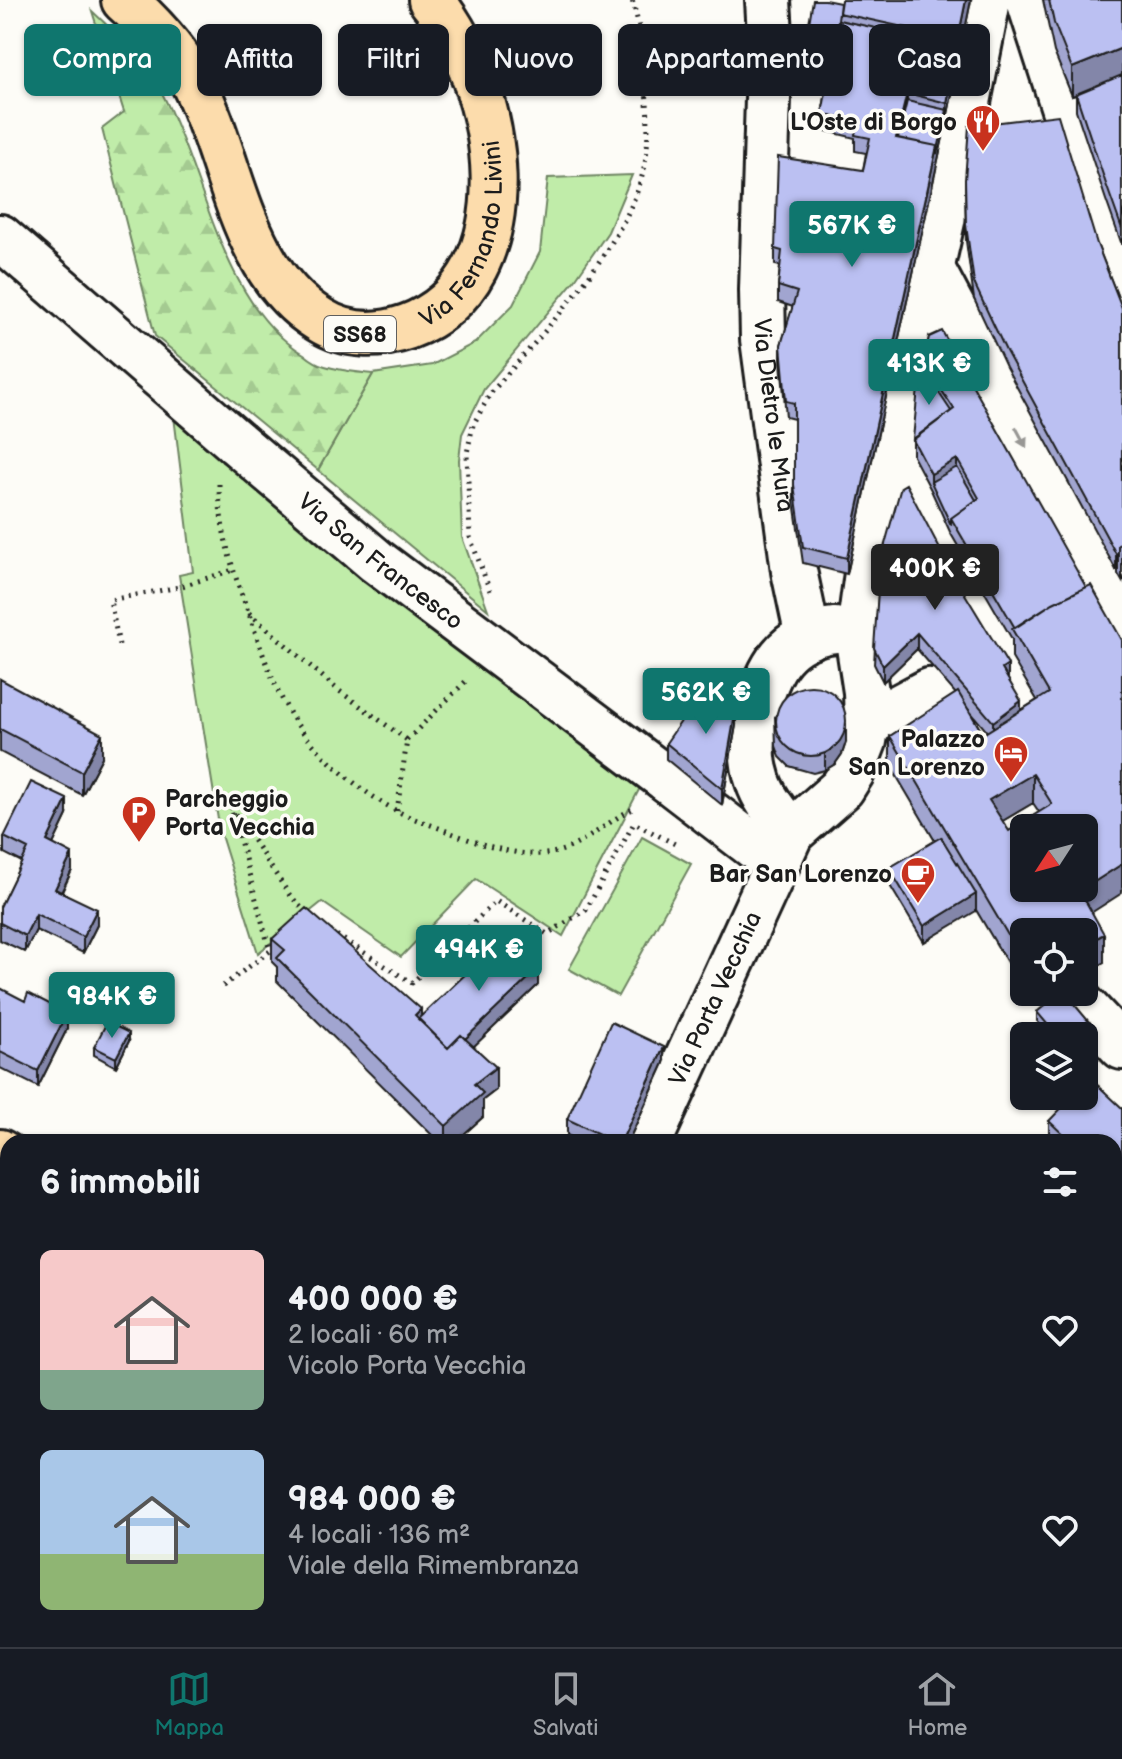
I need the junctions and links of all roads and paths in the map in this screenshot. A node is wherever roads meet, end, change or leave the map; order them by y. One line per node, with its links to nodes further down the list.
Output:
1 (124, 0): 2 (main road, Via Fernando Livini / SS68)
2 (431, 0)
3 (632, 0): 14 (path)
4 (768, 0): 17 (street, Via Dietro le Mura)
5 (988, 0): 8 (street, Via Porta Vecchia)
6 (1029, 0): 9 (street)
7 (0, 237): 10 (street, Via San Francesco)
8 (932, 269): 11 (street, Via Porta Vecchia); 13 (street, one-way to 13)
9 (1122, 279)
10 (237, 443): 12 (path); 23 (street, Via San Francesco, bridge)
11 (890, 451): 18 (street, Via Porta Vecchia); 21 (street)
12 (233, 570): 15 (path); 19 (path)
13 (1110, 577): 16 (street)
14 (494, 602)
15 (248, 611): 22 (path); 24 (path)
16 (1122, 626)
17 (808, 637): 18 (street); 27 (street)
18 (858, 640): 21 (street, Via Porta Vecchia)
19 (119, 645)
20 (473, 673): 22 (path)
21 (867, 724): 27 (street, Via Porta Vecchia)
22 (407, 740): 24 (path)
23 (657, 792): 25 (path); 27 (street, Via San Francesco)
24 (397, 811): 25 (path)
25 (622, 816): 26 (path)
26 (634, 823): 28 (path); 30 (path)
27 (784, 848): 36 (street, Via Porta Vecchia)
28 (686, 849)
29 (312, 919): 32 (path)
30 (325, 927)
31 (280, 943): 32 (path)
32 (270, 951): 33 (path)
33 (223, 986)
34 (1083, 1006): 35 (street)
35 (1122, 1047)
36 (653, 1134)

